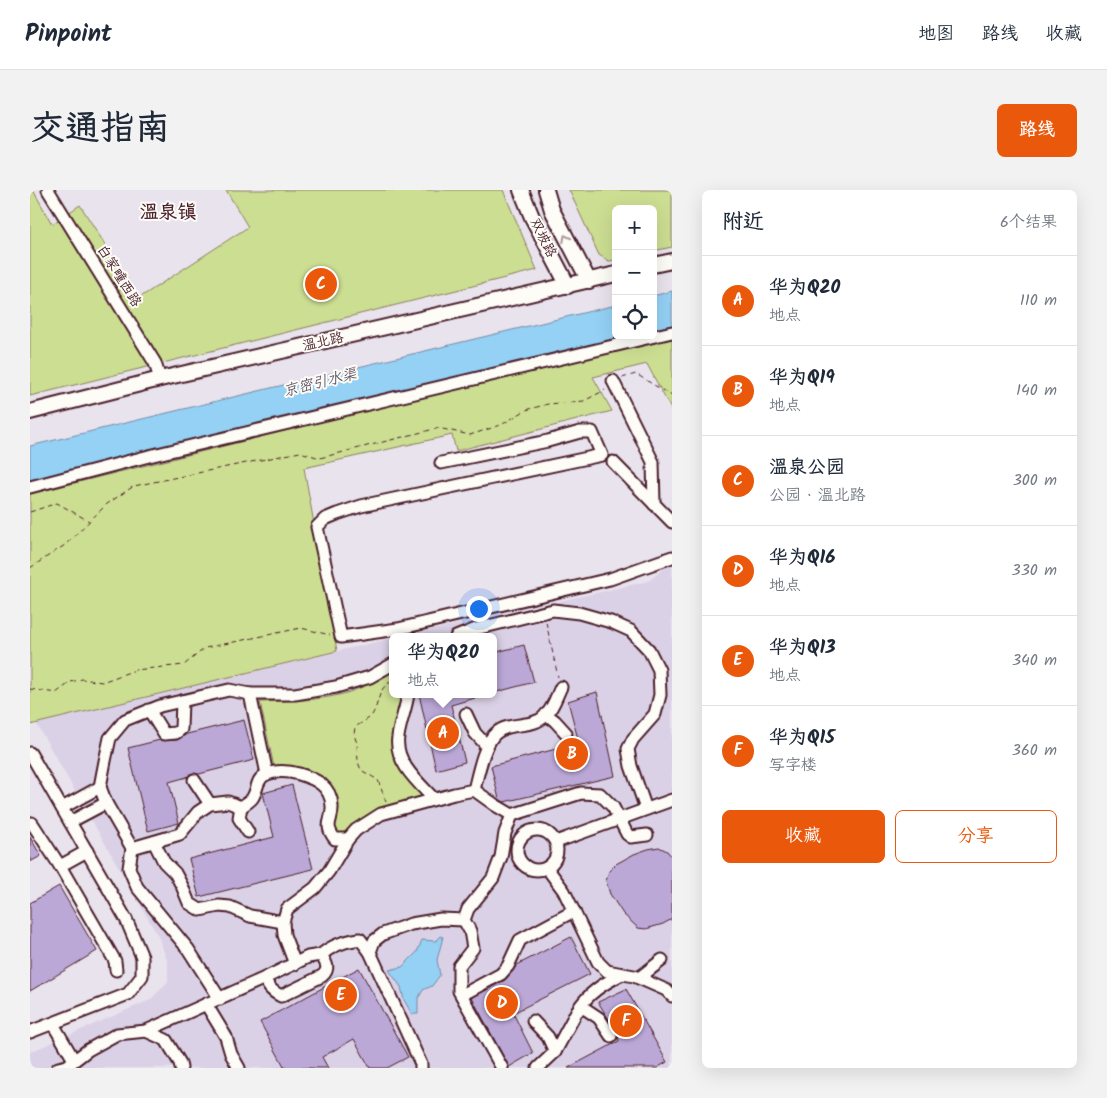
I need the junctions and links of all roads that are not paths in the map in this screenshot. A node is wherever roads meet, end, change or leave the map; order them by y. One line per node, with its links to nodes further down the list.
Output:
1 (48, 190): 10 (street, 白家疃西路)
2 (521, 190): 8 (main road, 双坡路)
3 (546, 190): 7 (main road, 双坡路, one-way to 3)
4 (672, 261): 5 (main road)
5 (657, 264)
6 (612, 275): 7 (main road, 温北路)
7 (589, 281): 8 (main road, 温北路)
8 (568, 286): 10 (main road, 温北路)
9 (672, 332): 15 (street)
10 (160, 379): 12 (main road, 温北路)
11 (613, 381): 16 (street)
12 (30, 412)
13 (613, 462): 16 (street)
14 (441, 463): 21 (street)
15 (30, 487)
16 (654, 504): 17 (street)
17 (672, 522)
18 (672, 557): 19 (street)
19 (398, 633)
20 (466, 633): 43 (street)
21 (389, 634)
22 (389, 666): 24 (street)
23 (561, 687): 29 (street)
24 (250, 694): 26 (street); 33 (street)
25 (407, 698): 37 (street)
26 (182, 701): 27 (street); 27 (street)
27 (149, 710): 35 (street)
28 (466, 714): 31 (street)
29 (546, 714): 30 (street); 31 (street)
30 (566, 734)
31 (487, 746): 36 (street)
32 (30, 753): 42 (street)
33 (267, 774): 41 (street); 50 (street)
34 (194, 780): 40 (street)
35 (100, 787): 39 (street); 42 (street)
36 (474, 790): 37 (street); 44 (street)
37 (434, 799): 50 (street)
38 (672, 800): 43 (street)
39 (106, 803): 46 (street); 53 (street)
40 (210, 804): 41 (street); 51 (street)
41 (241, 807): 48 (street)
42 (62, 808): 46 (street)
43 (646, 809): 45 (street)
44 (512, 815): 45 (street); 58 (street)
45 (620, 819): 49 (street); 52 (street)
46 (70, 822): 54 (street)
47 (32, 823): 55 (street)
48 (248, 832)
49 (647, 835)
50 (348, 839): 59 (street)
51 (154, 842): 53 (street); 59 (street)
52 (556, 842): 56 (street); 56 (street)
53 (132, 848): 70 (street)
54 (87, 851): 55 (street); 74 (street)
55 (60, 866): 64 (street)
56 (547, 868): 57 (street)
57 (574, 911): 65 (street); 68 (street)
58 (464, 920): 60 (street); 68 (street)
59 (283, 922): 63 (street)
60 (370, 952): 61 (street); 83 (street)
61 (322, 955): 63 (street); 66 (street)
62 (662, 960): 67 (street)
63 (295, 964): 66 (street)
64 (116, 970)
65 (622, 974): 67 (street); 72 (street)
66 (265, 978): 70 (street)
67 (639, 978): 69 (street)
68 (462, 995): 84 (street)
69 (672, 996)
70 (220, 999): 71 (street)
71 (206, 1004): 75 (street); 82 (street)
72 (576, 1011): 77 (street); 78 (street)
73 (533, 1021): 78 (street)
74 (53, 1024): 76 (street); 79 (street)
75 (146, 1031): 79 (street); 81 (street)
76 (30, 1032)
77 (611, 1036)
78 (555, 1052): 85 (street)
79 (74, 1060): 80 (street)
80 (58, 1068)
81 (181, 1068)
82 (239, 1068)
83 (421, 1068)
84 (502, 1068)
85 (538, 1068)

